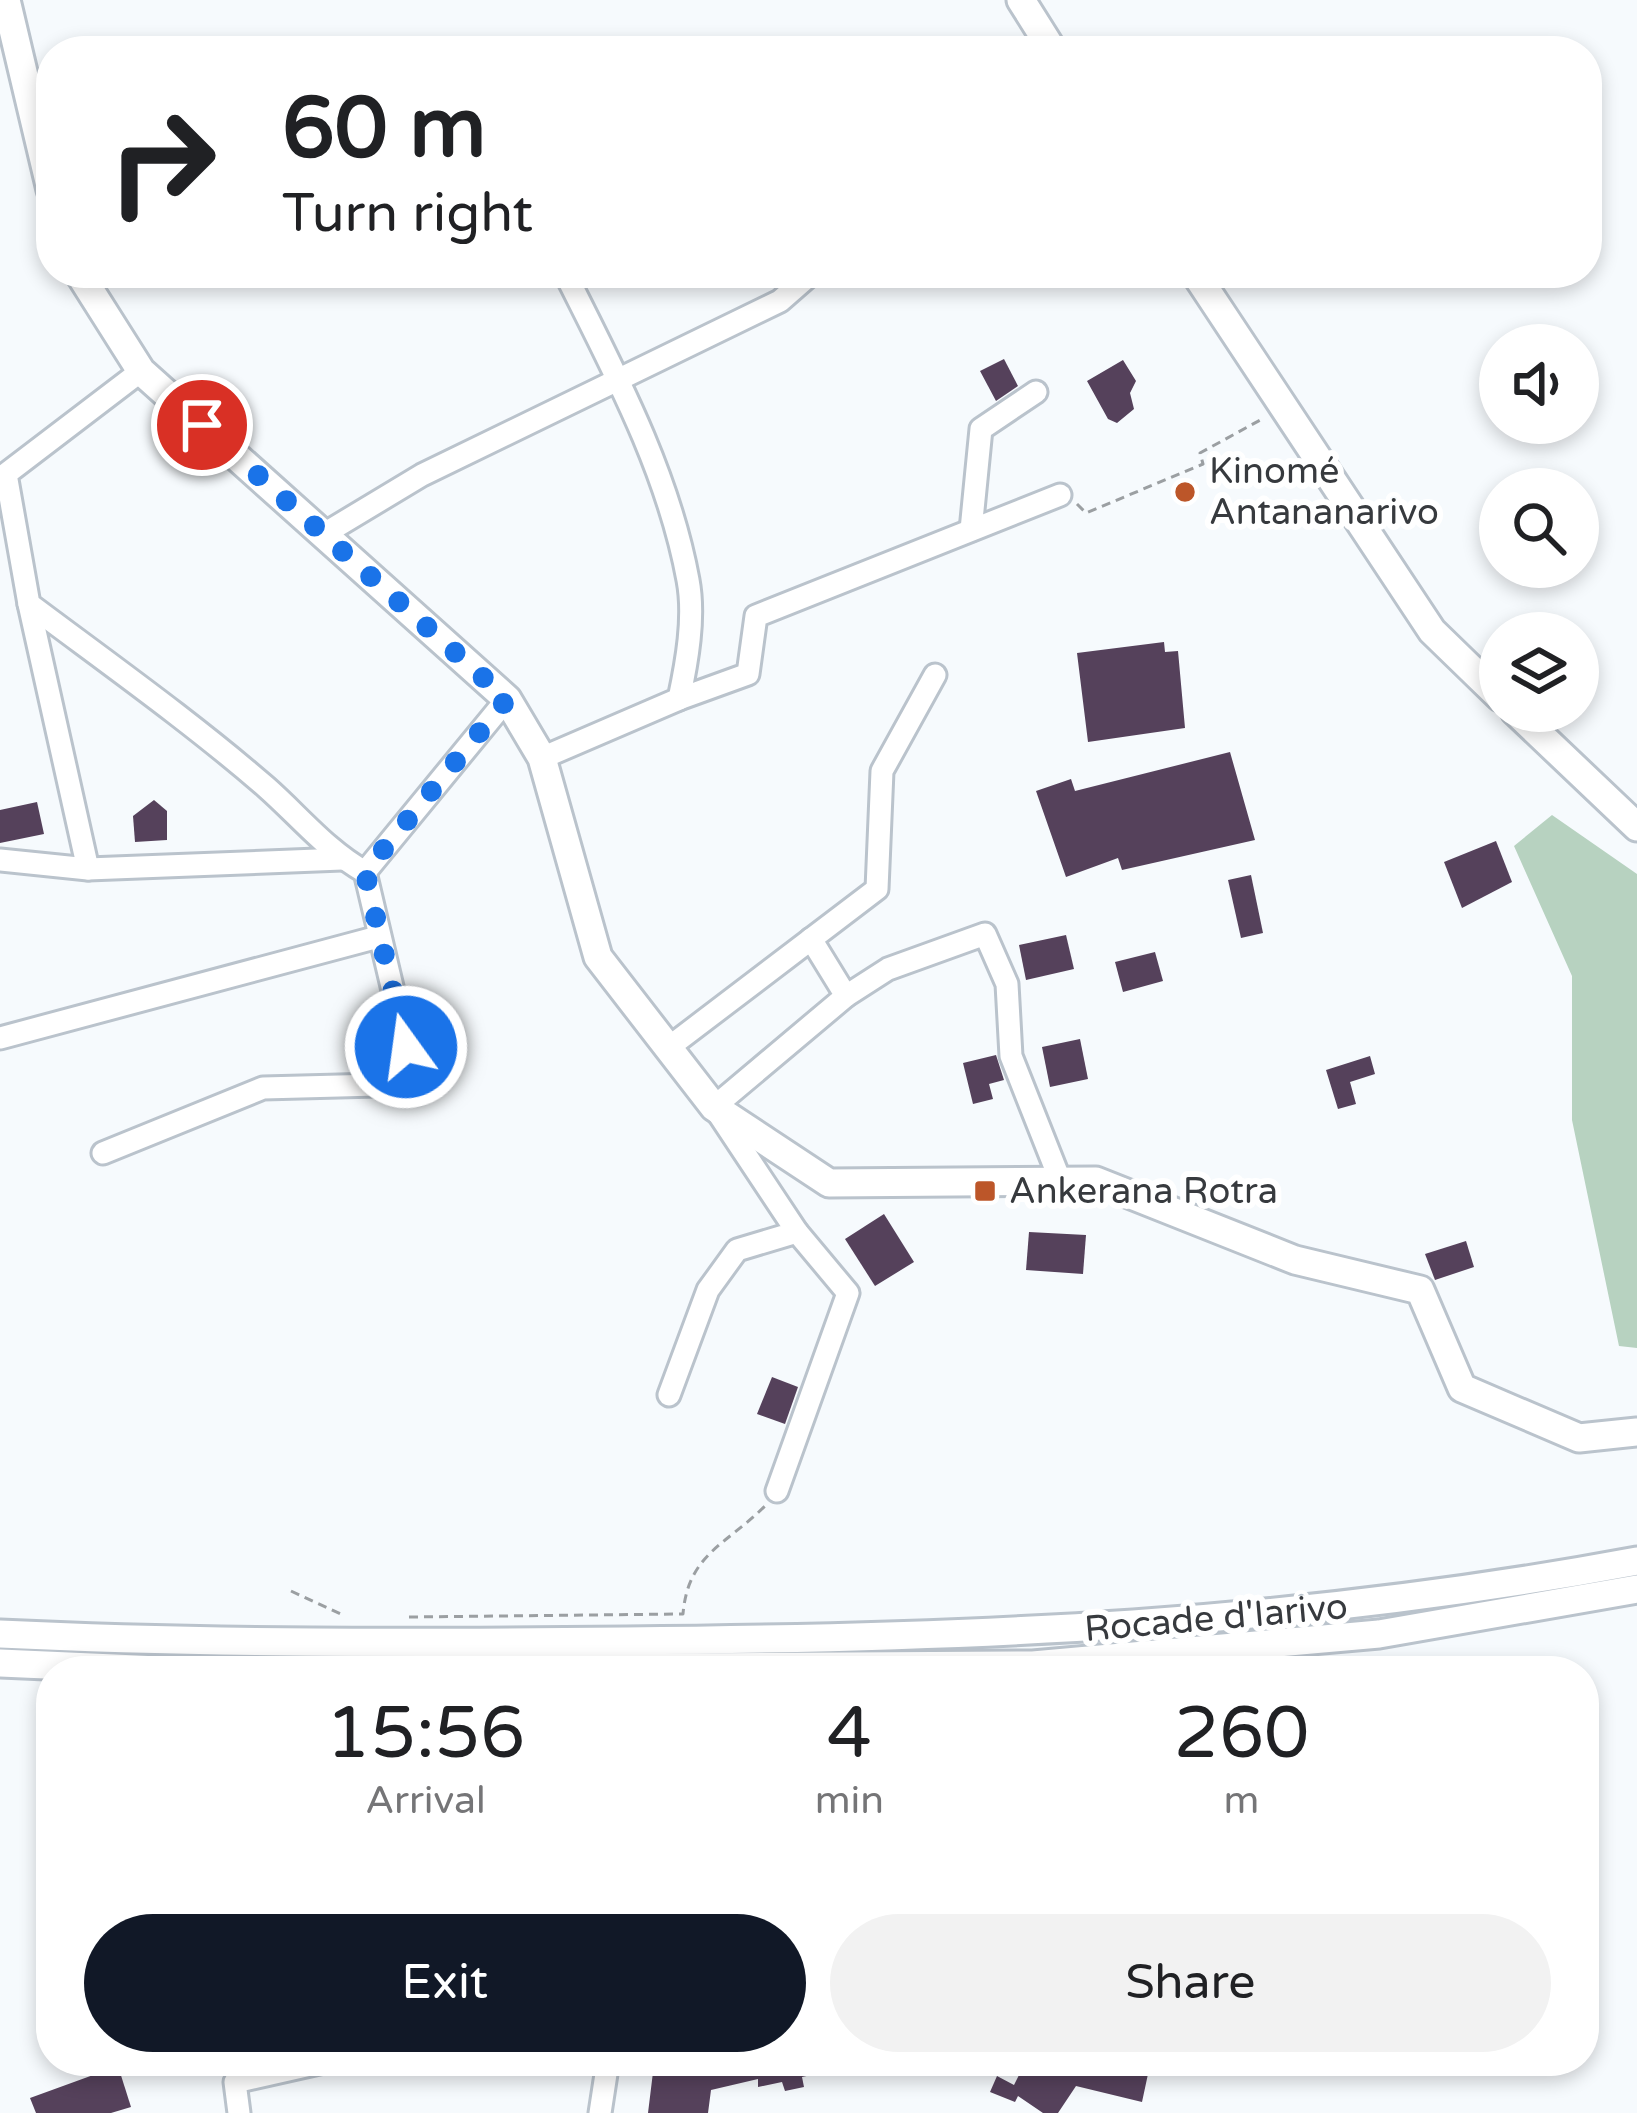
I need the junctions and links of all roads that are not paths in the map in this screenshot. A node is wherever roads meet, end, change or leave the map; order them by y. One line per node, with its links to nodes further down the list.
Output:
1 (6, 0): 4 (main road)
2 (1021, 0): 3 (main road)
3 (1044, 36)
4 (36, 127)
5 (88, 288): 9 (main road)
6 (574, 288): 10 (street)
7 (795, 288): 10 (street)
8 (1205, 288): 17 (main road)
9 (141, 371): 14 (main road); 15 (street)
10 (622, 381): 14 (street); 19 (street)
11 (1036, 392): 13 (street)
12 (1060, 495): 13 (street)
13 (970, 530): 19 (street)
14 (324, 534): 18 (main road)
15 (29, 604): 23 (street); 25 (street)
16 (935, 675): 28 (street)
17 (1479, 677)
18 (507, 699): 21 (main road); 26 (street)
19 (680, 699): 21 (street)
20 (1537, 732): 22 (main road)
21 (542, 758): 31 (main road)
22 (1637, 826)
23 (342, 859): 25 (street); 26 (street)
24 (0, 860): 25 (street)
25 (88, 869)
26 (365, 872): 27 (street)
27 (378, 937): 30 (street); 33 (street)
28 (811, 939): 29 (street); 31 (street)
29 (846, 996): 32 (street); 34 (street)
30 (0, 1038)
31 (668, 1048): 32 (main road)
32 (714, 1107): 34 (main road); 35 (street)
33 (103, 1153)
34 (1060, 1180): 37 (main road)
35 (797, 1232): 36 (street); 38 (street)
36 (669, 1395)
37 (1637, 1432)
38 (777, 1491)
39 (1637, 1561): 41 (main road, Rocade d'Iarivo)
40 (1637, 1588): 42 (main road, Rocade d'Iarivo)
41 (0, 1634)
42 (1133, 1656)
43 (0, 1663): 44 (main road, Rocade d'Iarivo)
44 (36, 1665)
45 (262, 2076): 47 (street)
46 (606, 2076): 48 (street)
47 (239, 2113)
48 (600, 2113)

